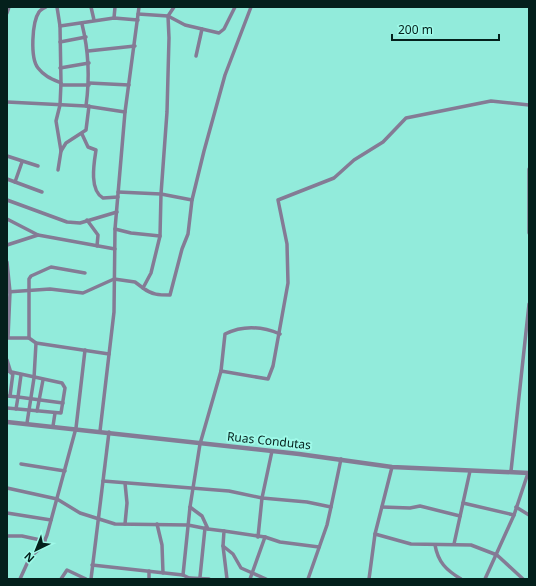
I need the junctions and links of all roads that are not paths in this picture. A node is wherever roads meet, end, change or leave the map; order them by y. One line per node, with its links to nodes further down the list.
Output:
1 (9, 7): 10 (street)
2 (46, 7): 26 (street)
3 (57, 7): 17 (street)
4 (91, 7): 14 (street)
5 (115, 7): 13 (street)
6 (139, 7): 11 (street)
7 (174, 7): 12 (street)
8 (235, 7): 18 (street)
9 (251, 7): 48 (street)
10 (7, 13)
11 (138, 14): 12 (street); 15 (street)
12 (168, 16): 18 (street); 45 (street)
13 (114, 18): 14 (street); 15 (street)
14 (94, 20): 16 (street)
15 (138, 20): 21 (street)
16 (82, 24): 17 (street); 19 (street)
17 (60, 26): 20 (street)
18 (202, 29): 23 (street)
19 (86, 37): 20 (street); 22 (street)
20 (60, 42): 25 (street)
21 (135, 46): 22 (street); 28 (street)
22 (88, 51): 24 (street)
23 (196, 56)
24 (89, 63): 25 (street); 27 (street)
25 (60, 68): 26 (street)
26 (61, 84): 27 (street); 30 (street)
27 (89, 84): 28 (street); 32 (street)
28 (129, 85): 33 (street)
29 (7, 102): 30 (street)
30 (60, 105): 32 (street); 35 (street)
31 (529, 105): 68 (street)
32 (88, 106): 33 (street); 34 (street)
33 (125, 112): 44 (street)
34 (82, 134): 35 (street); 46 (street)
35 (61, 151): 40 (street)
36 (7, 156): 37 (street)
37 (22, 162): 38 (street); 42 (street)
38 (38, 166)
39 (529, 169): 52 (street)
40 (58, 170)
41 (7, 179): 42 (street)
42 (15, 182): 43 (street)
43 (42, 192)
44 (118, 192): 45 (street); 46 (street)
45 (160, 194): 48 (street); 56 (street)
46 (118, 197): 49 (street)
47 (7, 200): 51 (street)
48 (192, 200): 63 (street)
49 (117, 212): 51 (street); 53 (street)
50 (7, 219): 55 (street)
51 (87, 220): 58 (street)
52 (529, 228): 54 (street)
53 (115, 229): 56 (street); 59 (street)
54 (529, 233)
55 (38, 235): 57 (street); 58 (street)
56 (160, 236): 63 (street)
57 (7, 245)
58 (97, 246): 59 (street)
59 (115, 249): 62 (street)
60 (7, 262): 65 (street)
61 (85, 273): 64 (street)
62 (114, 279): 63 (street); 64 (street); 73 (street)
63 (142, 288)
64 (29, 291): 65 (street); 70 (street)
65 (8, 292): 66 (street)
66 (8, 302): 69 (street)
67 (529, 304): 103 (street)
68 (280, 334): 75 (street); 75 (street)
69 (7, 338): 70 (street)
70 (29, 338): 71 (street)
71 (36, 343): 72 (street); 78 (street)
72 (85, 350): 73 (street); 93 (street)
73 (109, 354): 94 (street)
74 (7, 360): 76 (street)
75 (221, 371): 96 (street)
76 (10, 372): 77 (street); 80 (street)
77 (21, 375): 78 (street); 81 (street)
78 (34, 378): 79 (street); 82 (street)
79 (43, 380): 83 (street); 84 (street)
80 (9, 396): 81 (street)
81 (18, 397): 82 (street); 86 (street)
82 (30, 399): 83 (street); 87 (street)
83 (39, 400): 84 (street); 88 (street)
84 (63, 403): 89 (street)
85 (7, 408): 86 (street)
86 (16, 409): 87 (street)
87 (29, 410): 88 (street); 91 (street)
88 (37, 411): 89 (street)
89 (55, 413): 92 (street)
90 (7, 422): 91 (street, Ruas Condutas)
91 (27, 423): 92 (street, Ruas Condutas)
92 (53, 426): 93 (street, Ruas Condutas)
93 (76, 428): 94 (street, Ruas Condutas); 101 (street)
94 (100, 431): 95 (street, Ruas Condutas)
95 (109, 432): 96 (street, Ruas Condutas); 105 (street)
96 (200, 444): 97 (street, Ruas Condutas); 108 (street)
97 (272, 451): 98 (street, Ruas Condutas); 109 (street)
98 (341, 460): 100 (street, Ruas Condutas); 113 (street)
99 (21, 464): 101 (street)
100 (392, 467): 102 (street, Ruas Condutas); 114 (street)
101 (65, 471): 110 (street)
102 (470, 471): 103 (street, Ruas Condutas); 111 (street)
103 (511, 471): 104 (street, Ruas Condutas)
104 (528, 473): 115 (street)
105 (103, 481): 106 (street); 120 (street)
106 (125, 483): 108 (street); 122 (street)
107 (7, 488): 110 (street)
108 (192, 490): 109 (street); 112 (street)
109 (262, 498): 113 (street); 129 (street)
110 (57, 499): 120 (street); 121 (street)
111 (463, 503): 117 (street); 119 (street)
112 (190, 507): 124 (street); 125 (street)
113 (331, 507): 135 (street)
114 (382, 507): 119 (street); 127 (street)
115 (516, 507): 117 (street); 118 (street)
116 (7, 513): 121 (street)
117 (514, 515): 136 (street)
118 (529, 515)
119 (460, 516): 132 (street)
120 (98, 519): 122 (street); 137 (street)
121 (52, 520): 131 (street)
122 (125, 524): 123 (street)
123 (157, 524): 124 (street); 139 (street)
124 (188, 525): 125 (street); 141 (street)
125 (207, 528): 126 (street); 142 (street)
126 (224, 531): 129 (street); 134 (street)
127 (375, 534): 133 (street); 156 (street)
128 (7, 536): 131 (street)
129 (258, 537): 130 (street)
130 (265, 537): 135 (street); 140 (street)
131 (45, 541): 144 (street)
132 (454, 544): 133 (street); 136 (street)
133 (435, 545): 157 (street)
134 (223, 546): 140 (street); 152 (street)
135 (320, 547): 143 (street)
136 (497, 555): 158 (street); 159 (street)
137 (92, 565): 138 (street); 147 (street)
138 (149, 571): 139 (street); 148 (street)
139 (165, 573): 141 (street); 149 (street)
140 (252, 573): 153 (street); 154 (street)
141 (183, 575): 150 (street)
142 (200, 577): 150 (street); 151 (street)
143 (309, 578): 155 (street)
144 (20, 579)
145 (61, 579): 146 (street)
146 (86, 579)
147 (91, 579)
148 (149, 579)
149 (167, 579)
150 (190, 579)
151 (209, 579)
152 (227, 579)
153 (250, 579)
154 (266, 579)
155 (314, 579)
156 (369, 579)
157 (461, 579)
158 (485, 579)
159 (523, 579)

